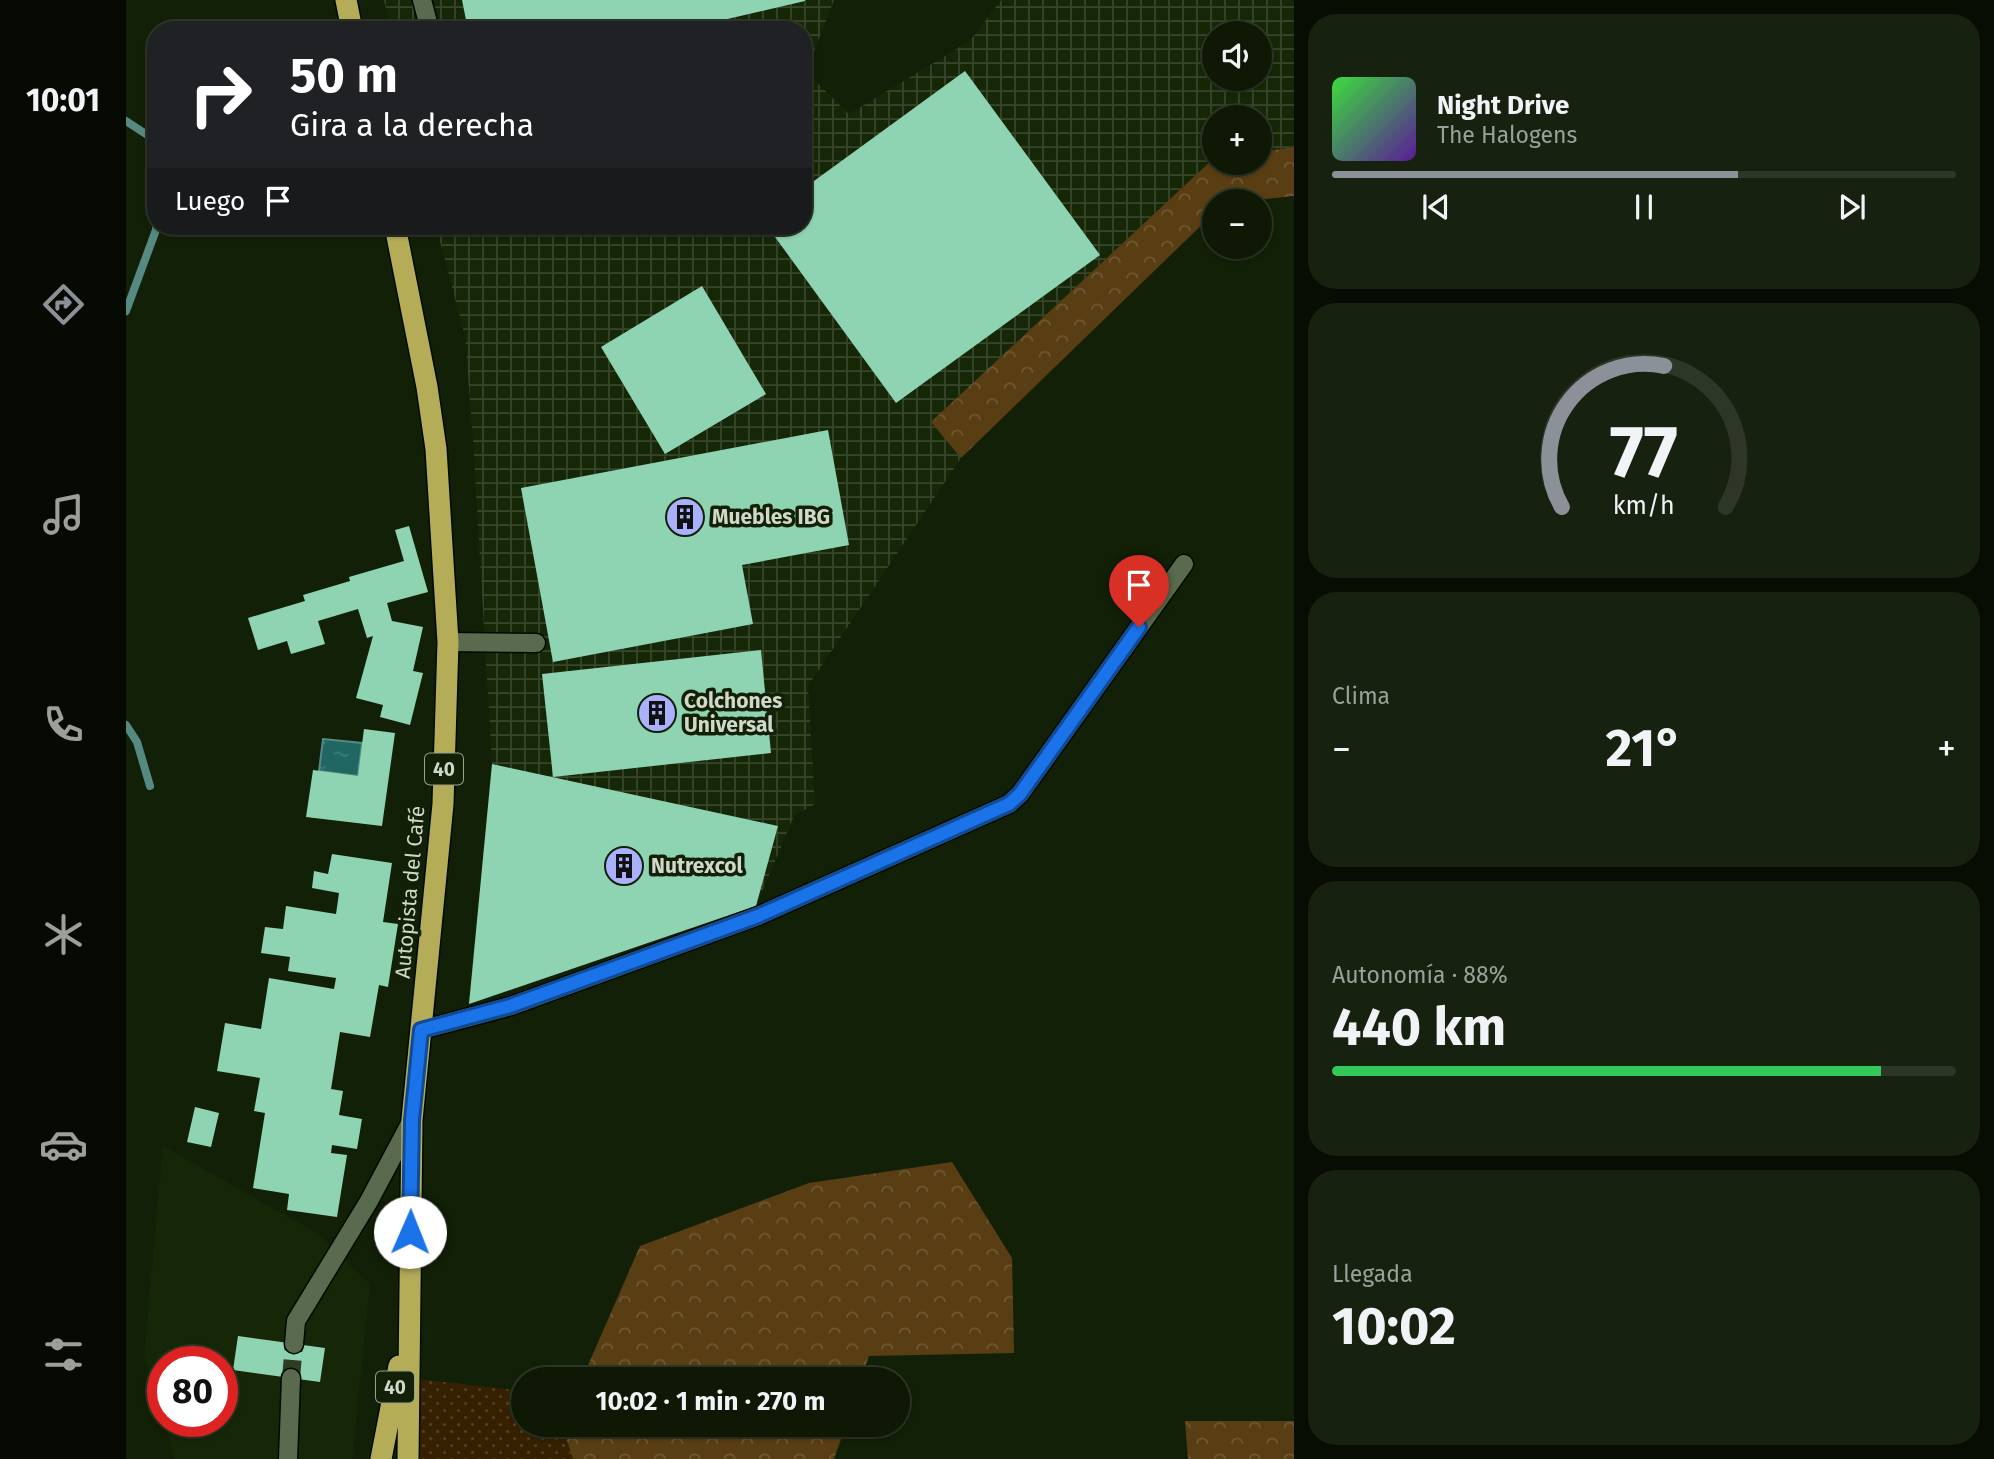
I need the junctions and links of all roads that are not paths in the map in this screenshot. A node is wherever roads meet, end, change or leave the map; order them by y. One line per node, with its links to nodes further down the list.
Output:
1 (346, 0): 3 (highway)
2 (422, 0): 4 (lane)
3 (350, 21)
4 (428, 21)
5 (397, 235): 7 (highway, Autopista del Café / 40)
6 (1184, 564): 9 (lane)
7 (448, 642): 8 (lane); 9 (highway, Autopista del Café / 40)
8 (536, 642)
9 (421, 1030): 10 (highway, Autopista del Café / 40)
10 (412, 1120): 11 (highway, Autopista del Café / 40); 12 (lane)
11 (409, 1315): 15 (highway, Autopista del Café / 40); 16 (highway, Autopista del Café / 40)
12 (294, 1344)
13 (290, 1378): 14 (lane)
14 (288, 1459)
15 (380, 1459)
16 (408, 1459)

